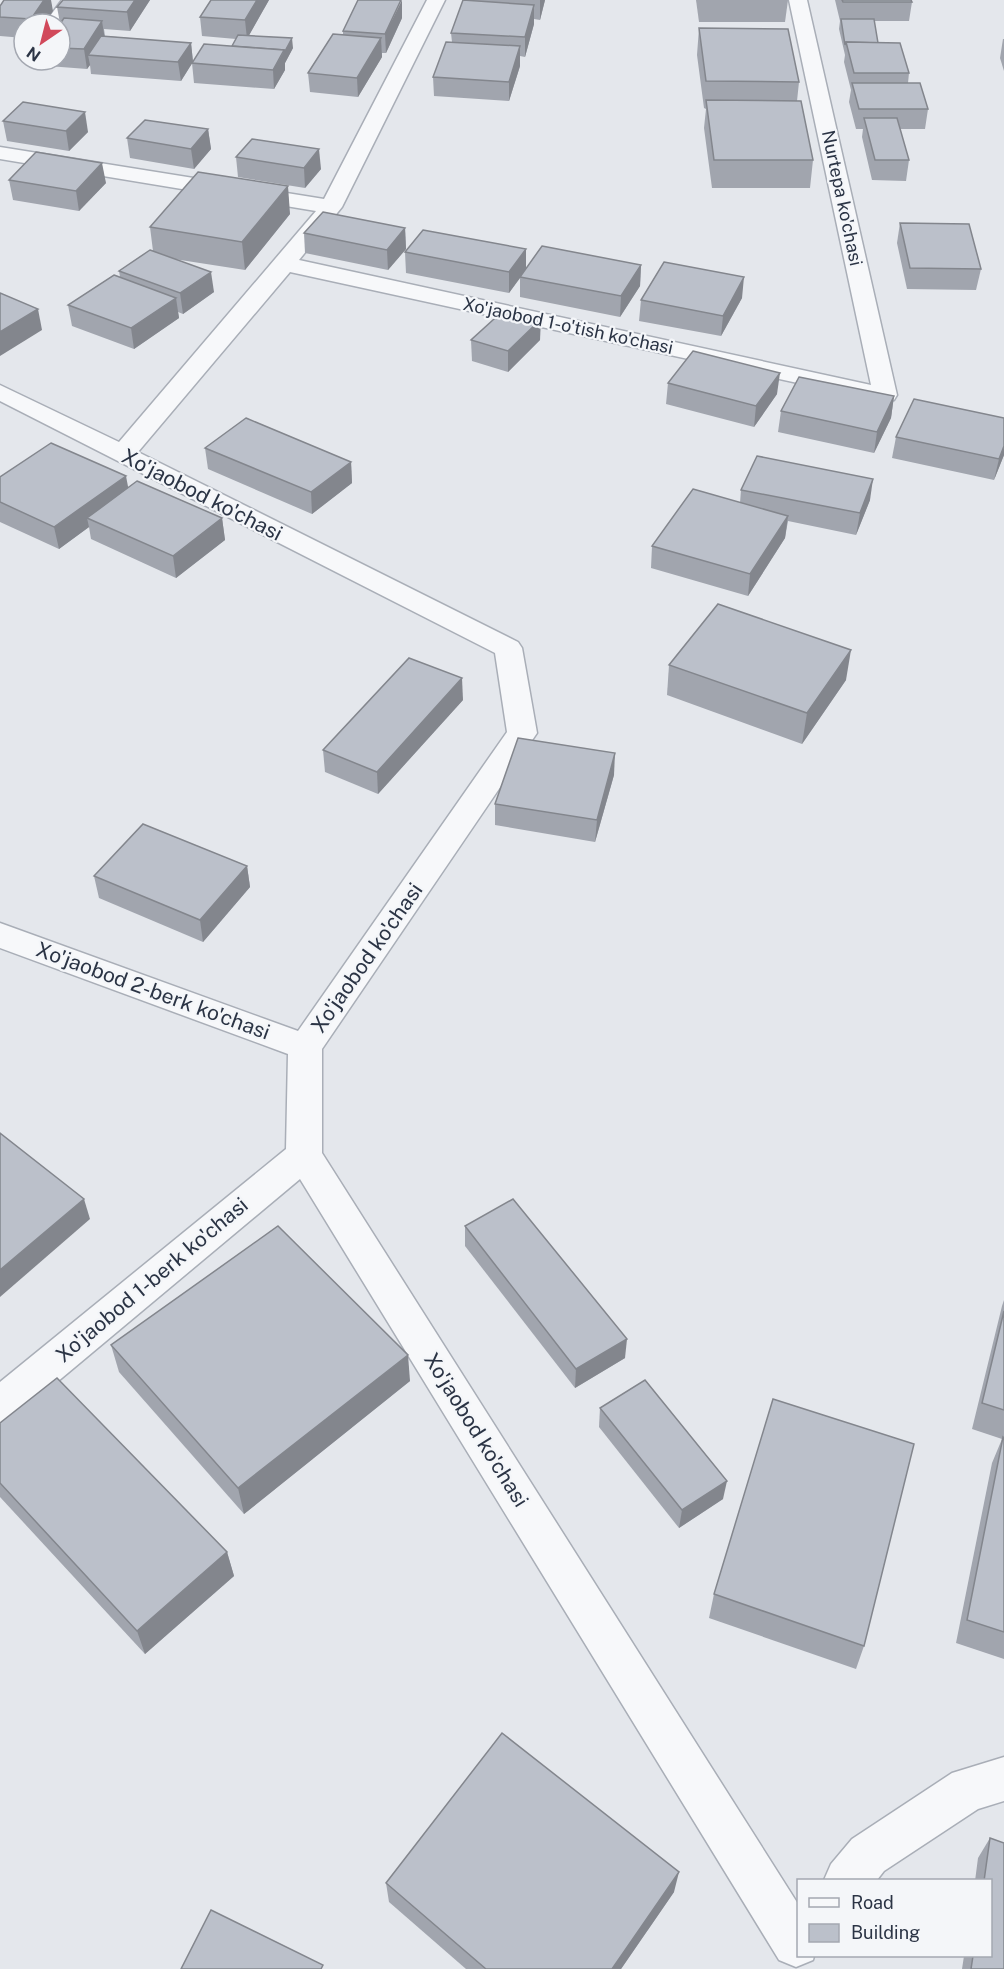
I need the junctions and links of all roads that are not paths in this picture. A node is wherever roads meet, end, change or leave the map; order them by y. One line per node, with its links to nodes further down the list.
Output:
1 (436, 0): 4 (street)
2 (798, 0): 7 (street, Nurtepa ko'chasi)
3 (0, 153): 4 (street)
4 (331, 207): 5 (street)
5 (285, 264): 7 (street, Xo'jaobod 1-o'tish ko'chasi); 8 (street)
6 (1, 393): 8 (street, Xo'jaobod ko'chasi)
7 (885, 395)
8 (122, 455): 10 (street, Xo'jaobod ko'chasi)
9 (0, 935): 10 (street, Xo'jaobod 2-berk ko'chasi)
10 (305, 1047): 11 (street, Xo'jaobod ko'chasi)
11 (304, 1155): 12 (street, Xo'jaobod 1-berk ko'chasi); 15 (street, Xo'jaobod ko'chasi)
12 (0, 1406)
13 (1004, 1779): 14 (street)
14 (849, 1879)
15 (795, 1951)

